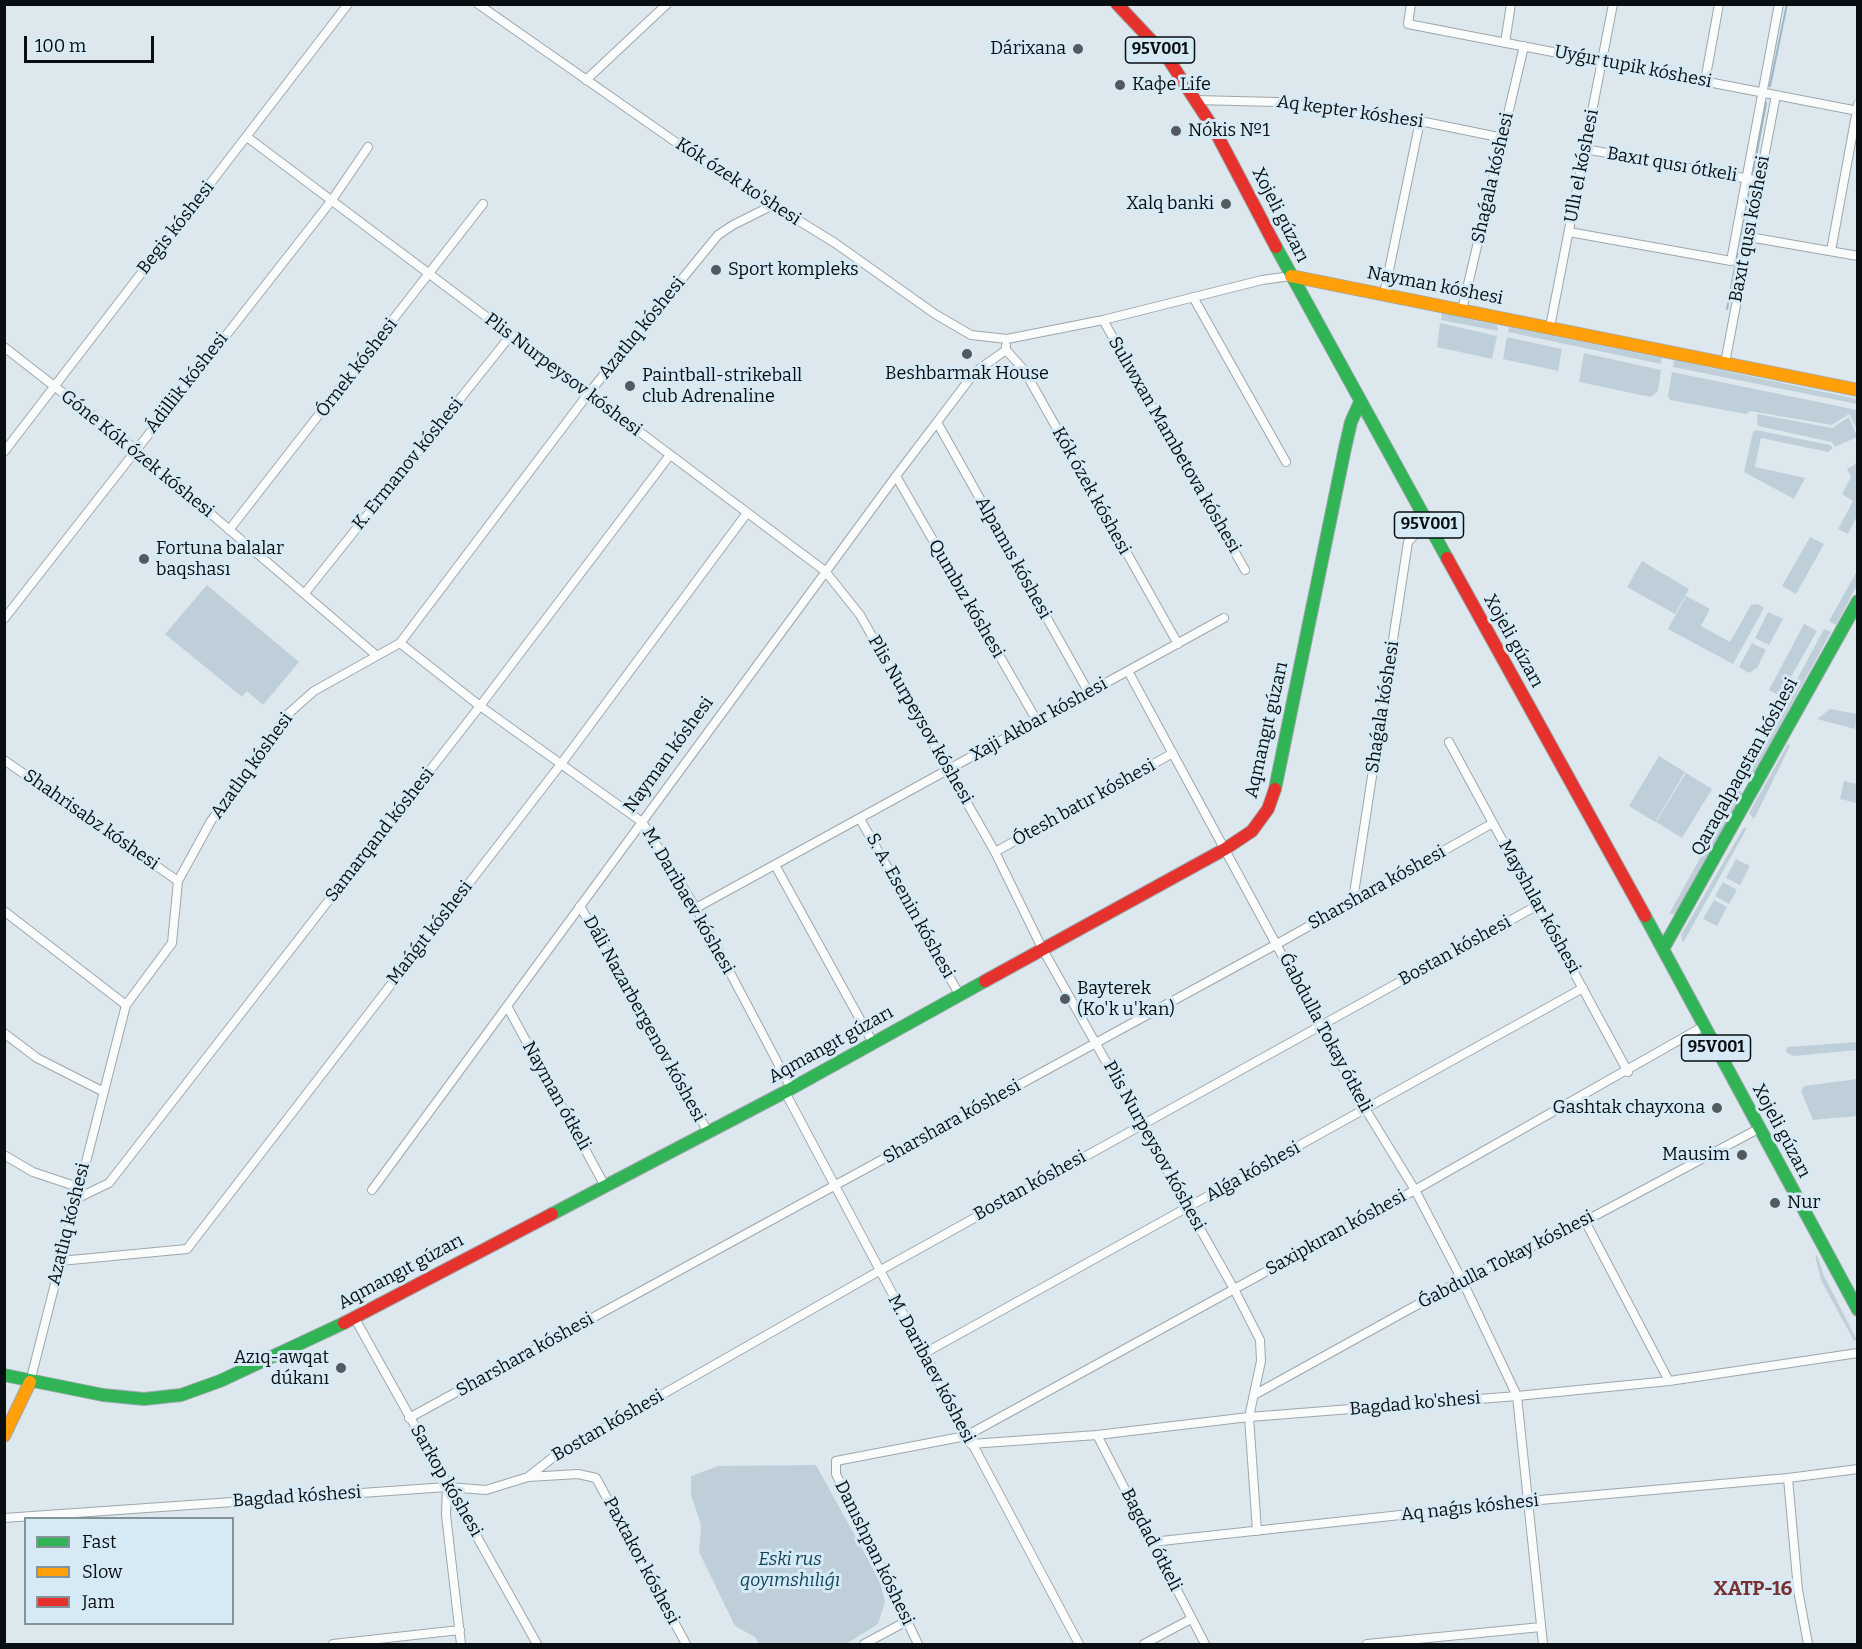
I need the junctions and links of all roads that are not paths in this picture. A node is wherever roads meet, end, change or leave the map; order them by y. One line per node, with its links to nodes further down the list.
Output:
1 (348, 4): 20 (street, Begis kóshesi)
2 (478, 4): 13 (street, Kók ózek ko'shesi)
3 (667, 4): 13 (street)
4 (1117, 4): 17 (street, Xojeli gúzarı / 95V001)
5 (1411, 4): 10 (street, Uyǵır tupik kóshesi)
6 (1511, 4): 10 (street)
7 (1613, 4): 12 (street, Ullı el kóshesi)
8 (1719, 4): 14 (street)
9 (1779, 4): 15 (street, Baxıt qusı kóshesi)
10 (1505, 43): 11 (street, Uyǵır tupik kóshesi)
11 (1524, 46): 12 (street, Uyǵır tupik kóshesi); 21 (street, Shaǵala kóshesi)
12 (1602, 62): 14 (street, Uyǵır tupik kóshesi); 23 (street, Ullı el kóshesi)
13 (586, 81): 28 (street, Kók ózek ko'shesi)
14 (1705, 81): 15 (street, Uyǵır tupik kóshesi)
15 (1761, 92): 16 (street, Uyǵır tupik kóshesi); 24 (street, Baxıt qusı kóshesi)
16 (1776, 95): 18 (street, Uyǵır tupik kóshesi); 25 (street, Baxıt qusı kóshesi)
17 (1196, 99): 19 (street, Aq kepter kóshesi); 34 (street, Xojeli gúzarı / 95V001)
18 (1857, 109): 31 (street)
19 (1420, 121): 21 (street, Aq kepter kóshesi); 35 (street)
20 (247, 137): 26 (street, Plis Nurpeysov kóshesi); 45 (street, Begis kóshesi)
21 (1503, 138): 37 (street, Shaǵala kóshesi)
22 (368, 147): 26 (street, Ádillik kóshesi)
23 (1585, 149): 24 (street, Baxıt qusı ótkeli); 29 (street, Ullı el kóshesi)
24 (1746, 179): 25 (street, Baxıt qusı ótkeli); 29 (street, Baxıt qusı kóshesi)
25 (1760, 181): 30 (street, Baxıt qusı kóshesi)
26 (332, 200): 33 (street, Plis Nurpeysov kóshesi); 50 (street, Ádillik kóshesi)
27 (483, 204): 33 (street, Órnek kóshesi)
28 (771, 206): 41 (street, Kók ózek ko'shesi); 47 (street, Azatlıq kóshesi)
29 (1569, 232): 39 (street, Ullı el kóshesi)
30 (1749, 237): 31 (street); 44 (street, Baxıt qusı kóshesi)
31 (1831, 251): 32 (street)
32 (1857, 256)
33 (429, 276): 40 (street, Plis Nurpeysov kóshesi); 57 (street, Órnek kóshesi)
34 (1291, 276): 35 (street, Nayman kóshesi); 36 (street, Nayman kóshesi); 48 (street, Xojeli gúzarı / 95V001)
35 (1384, 294): 37 (street, Nayman kóshesi)
36 (1193, 297): 38 (street, Nayman kóshesi); 53 (street)
37 (1462, 310): 39 (street, Nayman kóshesi)
38 (1103, 320): 41 (street, Nayman kóshesi); 58 (street, Sulıwxan Mambetova kóshesi)
39 (1550, 327): 44 (street, Nayman kóshesi)
40 (511, 335): 47 (street, Plis Nurpeysov kóshesi); 60 (street, K. Ermanov kóshesi)
41 (1007, 339): 43 (street)
42 (4, 346): 45 (street, Góne Kók ózek kóshesi)
43 (1006, 350): 49 (street, Nayman kóshesi); 65 (street, Kók ózek kóshesi)
44 (1725, 363): 46 (street, Nayman kóshesi)
45 (55, 386): 50 (street, Góne Kók ózek kóshesi); 51 (street, Begis kóshesi)
46 (1857, 390)
47 (588, 394): 52 (street, Plis Nurpeysov kóshesi); 64 (street, Azatlıq kóshesi)
48 (1360, 402): 56 (street, Xojeli gúzarı / 95V001); 79 (street, Aqmangıt gúzarı)
49 (938, 424): 54 (street, Nayman kóshesi); 68 (street, Alpamıs kóshesi)
50 (135, 449): 57 (street, Góne Kók ózek kóshesi); 63 (street, Ádillik kóshesi)
51 (4, 452)
52 (670, 455): 55 (street, Plis Nurpeysov kóshesi); 69 (street, Samarqand kóshesi)
53 (1286, 462)
54 (896, 476): 59 (street, Nayman kóshesi); 70 (street, Qumbız kóshesi)
55 (747, 513): 59 (street, Plis Nurpeysov kóshesi); 74 (street, Mańǵıt kóshesi)
56 (1426, 521): 83 (street, Shaǵala kóshesi); 90 (street, Xojeli gúzarı / 95V001)
57 (229, 530): 60 (street, Góne Kók ózek kóshesi)
58 (1245, 570)
59 (825, 571): 75 (street, Plis Nurpeysov kóshesi); 77 (street, Nayman kóshesi)
60 (305, 593): 66 (street, Góne Kók ózek kóshesi)
61 (1857, 601): 90 (street, Qaraqalpaqstan kóshesi)
62 (1224, 618): 65 (street, Xaji Akbar kóshesi)
63 (4, 619)
64 (400, 643): 66 (street, Azatlıq kóshesi); 69 (street, M. Daribaev kóshesi)
65 (1178, 644): 67 (street, Xaji Akbar kóshesi)
66 (377, 656): 82 (street, Azatlıq kóshesi)
67 (1128, 671): 68 (street, Xaji Akbar kóshesi); 72 (street, Ǵabdulla Tokay ótkeli)
68 (1089, 693): 70 (street, Xaji Akbar kóshesi)
69 (480, 706): 74 (street, M. Daribaev kóshesi); 113 (street, Samarqand kóshesi)
70 (1037, 722): 75 (street, Xaji Akbar kóshesi)
71 (1449, 742): 78 (street, Mayshılar kóshesi)
72 (1173, 753): 79 (street, Ǵabdulla Tokay ótkeli); 80 (street, Ótesh batır kóshesi)
73 (4, 760): 82 (street, Shahrisabz kóshesi)
74 (561, 764): 77 (street, M. Daribaev kóshesi); 116 (street, Mańǵıt kóshesi)
75 (949, 770): 76 (street, Xaji Akbar kóshesi); 80 (street, Plis Nurpeysov kóshesi)
76 (860, 819): 81 (street, Xaji Akbar kóshesi); 92 (street, S. A. Esenin kóshesi)
77 (642, 822): 85 (street, Nayman kóshesi); 86 (street, M. Daribaev kóshesi)
78 (1493, 823): 83 (street, Sharshara kóshesi); 84 (street, Mayshılar kóshesi)
79 (1225, 849): 88 (street, Ǵabdulla Tokay ótkeli); 89 (street, Aqmangıt gúzarı)
80 (995, 852): 89 (street, Plis Nurpeysov kóshesi)
81 (775, 866): 86 (street, Xaji Akbar kóshesi); 98 (street)
82 (178, 881): 93 (street, Azatlıq kóshesi)
83 (1353, 900): 88 (street, Sharshara kóshesi)
84 (1538, 905): 91 (street, Mayshılar kóshesi); 95 (street, Bostan kóshesi)
85 (580, 906): 94 (street, Nayman kóshesi); 106 (street, Dáli Nazarbergenov kóshesi)
86 (696, 908): 101 (street, M. Daribaev kóshesi)
87 (4, 911): 93 (street)
88 (1277, 944): 95 (street, Ǵabdulla Tokay ótkeli); 99 (street, Sharshara kóshesi)
89 (1042, 948): 92 (street, Aqmangıt gúzarı); 99 (street, Plis Nurpeysov kóshesi)
90 (1663, 949): 96 (street, Xojeli gúzarı / 95V001)
91 (1583, 988): 100 (street, Mayshılar kóshesi); 103 (street, Alǵa kóshesi)
92 (959, 994): 98 (street, Aqmangıt gúzarı)
93 (126, 1005): 102 (street, Azatlıq kóshesi)
94 (507, 1006): 108 (street, Nayman ótkeli); 111 (street, Nayman kóshesi)
95 (1321, 1026): 103 (street, Ǵabdulla Tokay ótkeli); 104 (street, Bostan kóshesi)
96 (1704, 1026): 100 (street, Saxipkıran kóshesi); 105 (street, Xojeli gúzarı / 95V001)
97 (4, 1033): 102 (street)
98 (873, 1042): 101 (street, Aqmangıt gúzarı)
99 (1097, 1043): 104 (street, Plis Nurpeysov kóshesi); 109 (street, Sharshara kóshesi)
100 (1628, 1072): 112 (street, Saxipkıran kóshesi)
101 (788, 1090): 106 (street, Aqmangıt gúzarı); 109 (street, M. Daribaev kóshesi)
102 (102, 1091): 110 (street, Azatlıq kóshesi)
103 (1366, 1110): 112 (street, Ǵabdulla Tokay ótkeli); 114 (street, Alǵa kóshesi)
104 (1141, 1124): 114 (street, Plis Nurpeysov kóshesi); 117 (street, Bostan kóshesi)
105 (1760, 1128): 115 (street, Ǵabdulla Tokay kóshesi); 120 (street, Xojeli gúzarı / 95V001)
106 (708, 1132): 108 (street, Aqmangıt gúzarı)
107 (4, 1155): 110 (street)
108 (605, 1186): 121 (street, Aqmangıt gúzarı)
109 (835, 1186): 117 (street, M. Daribaev kóshesi); 129 (street, Sharshara kóshesi)
110 (78, 1187): 113 (street, Azatlıq kóshesi)
111 (372, 1190)
112 (1415, 1190): 118 (street, Ǵabdulla Tokay ótkeli); 119 (street, Saxipkıran kóshesi)
113 (76, 1199): 116 (street, Azatlıq kóshesi)
114 (1188, 1208): 119 (street, Plis Nurpeysov kóshesi); 123 (street, Alǵa kóshesi)
115 (1585, 1221): 118 (street, Ǵabdulla Tokay kóshesi); 125 (street)
116 (60, 1261): 126 (street, Azatlıq kóshesi)
117 (879, 1270): 123 (street, M. Daribaev kóshesi); 135 (street, Bostan kóshesi)
118 (1462, 1280): 127 (street, Ǵabdulla Tokay kóshesi); 128 (street, Ǵabdulla Tokay ótkeli)
119 (1234, 1289): 127 (street, Plis Nurpeysov kóshesi); 133 (street, Saxipkıran kóshesi)
120 (1857, 1310)
121 (354, 1317): 126 (street, Aqmangıt gúzarı); 129 (street, Sarkop kóshesi)
122 (1857, 1353): 125 (street, Bagdad ko'shesi)
123 (923, 1354): 133 (street, M. Daribaev kóshesi)
124 (4, 1375): 126 (street, Aqmangıt gúzarı)
125 (1669, 1381): 128 (street, Bagdad ko'shesi)
126 (30, 1382): 132 (street)
127 (1254, 1395): 130 (street, Plis Nurpeysov kóshesi)
128 (1517, 1396): 130 (street, Bagdad ko'shesi); 138 (street, Ǵabdulla Tokay ótkeli)
129 (409, 1418): 137 (street, Sarkop kóshesi)
130 (1249, 1418): 131 (street, Bagdad ko'shesi); 140 (street, Plis Nurpeysov kóshesi)
131 (1097, 1435): 133 (street, Bagdad ko'shesi); 141 (street, Bagdad ótkeli)
132 (4, 1436)
133 (968, 1440): 143 (street, Danıshpan kóshesi); 152 (street, M. Daribaev kóshesi)
134 (1857, 1469): 136 (street, Aq naǵıs kóshesi)
135 (528, 1477): 137 (street, Bagdad kóshesi); 149 (street, Paxtakor kóshesi)
136 (1788, 1478): 138 (street, Aq naǵıs kóshesi); 157 (street)
137 (447, 1487): 139 (street, Bagdad kóshesi); 145 (street); 148 (street, Sarkop kóshesi)
138 (1529, 1501): 140 (street, Aq naǵıs kóshesi); 144 (street, Ǵabdulla Tokay ótkeli)
139 (4, 1518)
140 (1257, 1531): 141 (street, Aq naǵıs kóshesi)
141 (1152, 1542): 142 (street, Bagdad ótkeli)
142 (1191, 1619): 153 (street); 154 (street, Bagdad ótkeli)
143 (907, 1621): 150 (street); 151 (street, Danıshpan kóshesi)
144 (1541, 1627): 155 (street); 156 (street, Ǵabdulla Tokay ótkeli)
145 (460, 1630): 146 (street); 147 (street)
146 (333, 1644)
147 (461, 1644)
148 (537, 1644)
149 (686, 1644)
150 (864, 1644)
151 (918, 1644)
152 (1079, 1644)
153 (1144, 1644)
154 (1205, 1644)
155 (1367, 1644)
156 (1543, 1644)
157 (1808, 1644)

